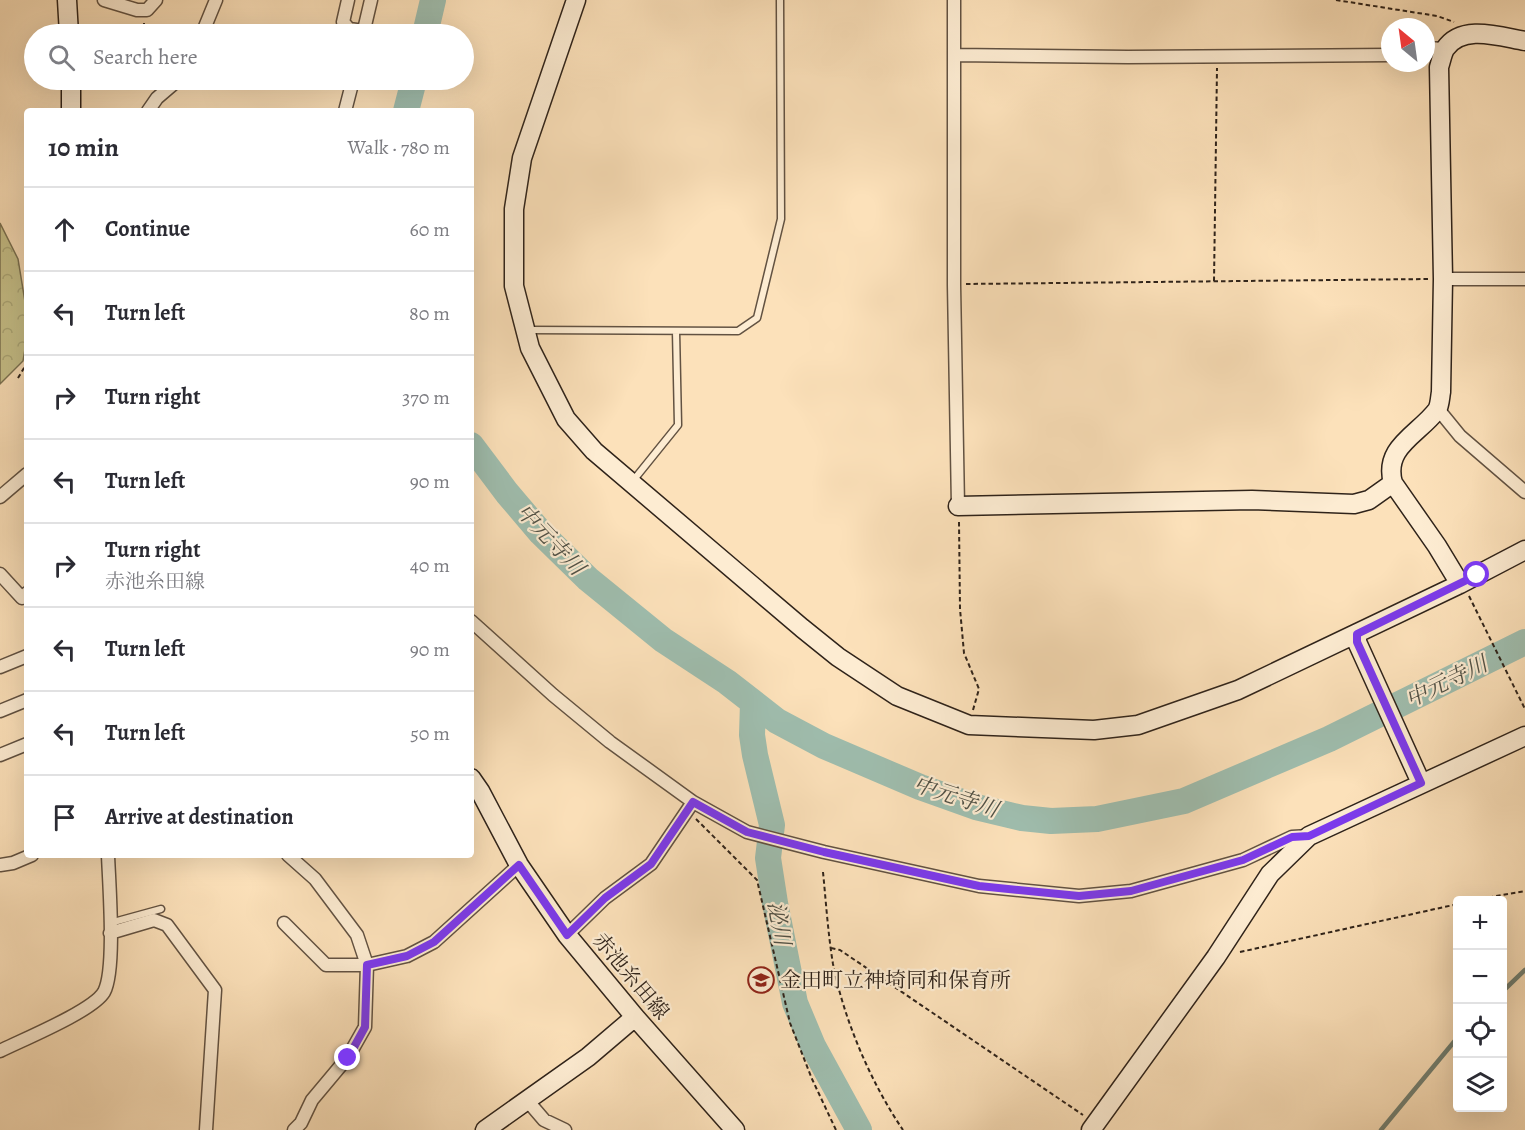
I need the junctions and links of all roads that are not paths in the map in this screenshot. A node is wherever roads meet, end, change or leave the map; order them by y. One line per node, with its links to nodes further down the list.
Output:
1 (68, 0): 10 (street)
2 (104, 0): 3 (street)
3 (156, 0)
4 (216, 0): 11 (street)
5 (348, 0): 12 (street)
6 (371, 0): 13 (street)
7 (576, 0): 27 (street)
8 (780, 0): 28 (lane)
9 (954, 0): 17 (street)
10 (69, 24)
11 (206, 24)
12 (345, 24)
13 (366, 24)
14 (1525, 41): 16 (street)
15 (1435, 48): 16 (street)
16 (1445, 49): 25 (street)
17 (954, 55): 18 (street); 35 (street)
18 (1381, 55)
19 (71, 90): 22 (street)
20 (166, 90): 23 (street)
21 (350, 90): 24 (street)
22 (71, 108)
23 (150, 108)
24 (346, 108)
25 (1443, 279): 26 (street); 29 (street)
26 (1525, 279)
27 (525, 330): 28 (lane); 31 (street)
28 (675, 331): 31 (lane)
29 (1438, 409): 32 (street); 33 (street)
30 (24, 477): 34 (street)
31 (631, 483): 41 (street)
32 (1393, 483): 35 (street); 38 (street)
33 (1525, 492)
34 (0, 497)
35 (958, 506)
36 (1525, 550): 38 (street)
37 (0, 574): 39 (street)
38 (1464, 588): 41 (street)
39 (24, 595)
40 (474, 624): 51 (street)
41 (1357, 638): 49 (street)
42 (24, 660): 43 (street)
43 (0, 667)
44 (24, 701): 45 (street)
45 (0, 711)
46 (1525, 736): 49 (street)
47 (24, 745): 48 (street)
48 (0, 755)
49 (1419, 779): 52 (street)
50 (474, 782): 57 (street, 赤池糸田線)
51 (690, 807): 52 (street); 61 (street)
52 (1309, 836): 66 (street)
53 (25, 858): 56 (street)
54 (108, 858): 60 (street)
55 (291, 858): 62 (street)
56 (0, 865)
57 (519, 865): 61 (street, 赤池糸田線); 62 (street)
58 (161, 909): 60 (lane)
59 (284, 922): 62 (street)
60 (110, 928): 64 (street); 68 (street)
61 (567, 935): 63 (street, 赤池糸田線)
62 (367, 965): 67 (street)
63 (635, 1017): 65 (street); 71 (street, 赤池糸田線)
64 (0, 1051)
65 (526, 1099): 69 (street); 70 (street)
66 (1094, 1127)
67 (301, 1128)
68 (206, 1130)
69 (484, 1130)
70 (566, 1130)
71 (735, 1130)

